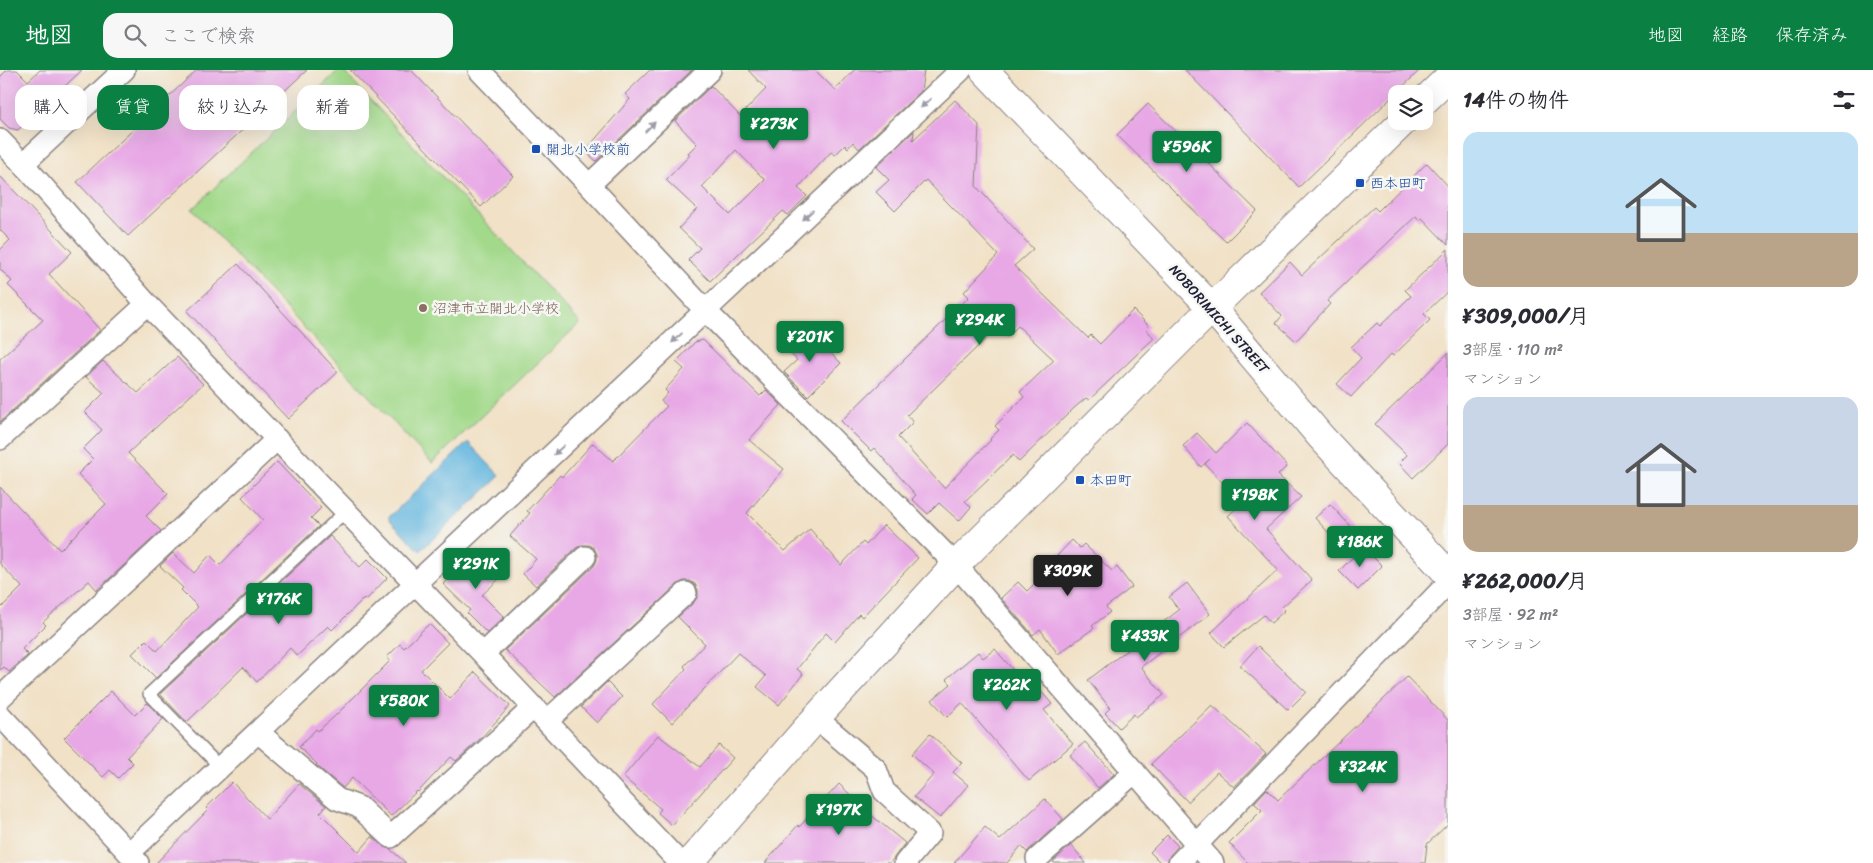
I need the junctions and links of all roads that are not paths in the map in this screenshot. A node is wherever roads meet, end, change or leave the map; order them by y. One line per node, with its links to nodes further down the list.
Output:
1 (124, 70): 10 (street)
2 (479, 70): 11 (street)
3 (710, 70): 11 (street, one-way to 3)
4 (961, 70): 14 (street, one-way to 14)
5 (984, 70): 13 (street, NOBORIMICHI STREET)
6 (1448, 78): 7 (street)
7 (1433, 93)
8 (1395, 130): 13 (street)
9 (0, 140): 10 (street)
10 (23, 164): 12 (street)
11 (590, 185): 14 (street)
12 (147, 304): 15 (street); 16 (street)
13 (1212, 308): 19 (street); 20 (street, NOBORIMICHI STREET)
14 (706, 311): 19 (street); 21 (street, one-way to 21)
15 (0, 439)
16 (277, 439): 17 (street); 24 (street)
17 (346, 511): 21 (street); 29 (lane)
18 (585, 557): 23 (street)
19 (956, 566): 27 (street); 30 (street)
20 (1446, 569): 31 (street)
21 (416, 585): 23 (street); 28 (street)
22 (686, 593): 26 (street)
23 (483, 654): 26 (street)
24 (0, 698)
25 (0, 714): 32 (street)
26 (540, 714): 28 (street); 34 (street)
27 (816, 718): 35 (street); 36 (street)
28 (258, 732): 29 (street)
29 (220, 767): 32 (street)
30 (1135, 772): 31 (street); 33 (street)
31 (1198, 845): 37 (street); 38 (street)
32 (134, 858)
33 (1037, 859)
34 (680, 863)
35 (689, 863)
36 (905, 863)
37 (1180, 863)
38 (1213, 863)

